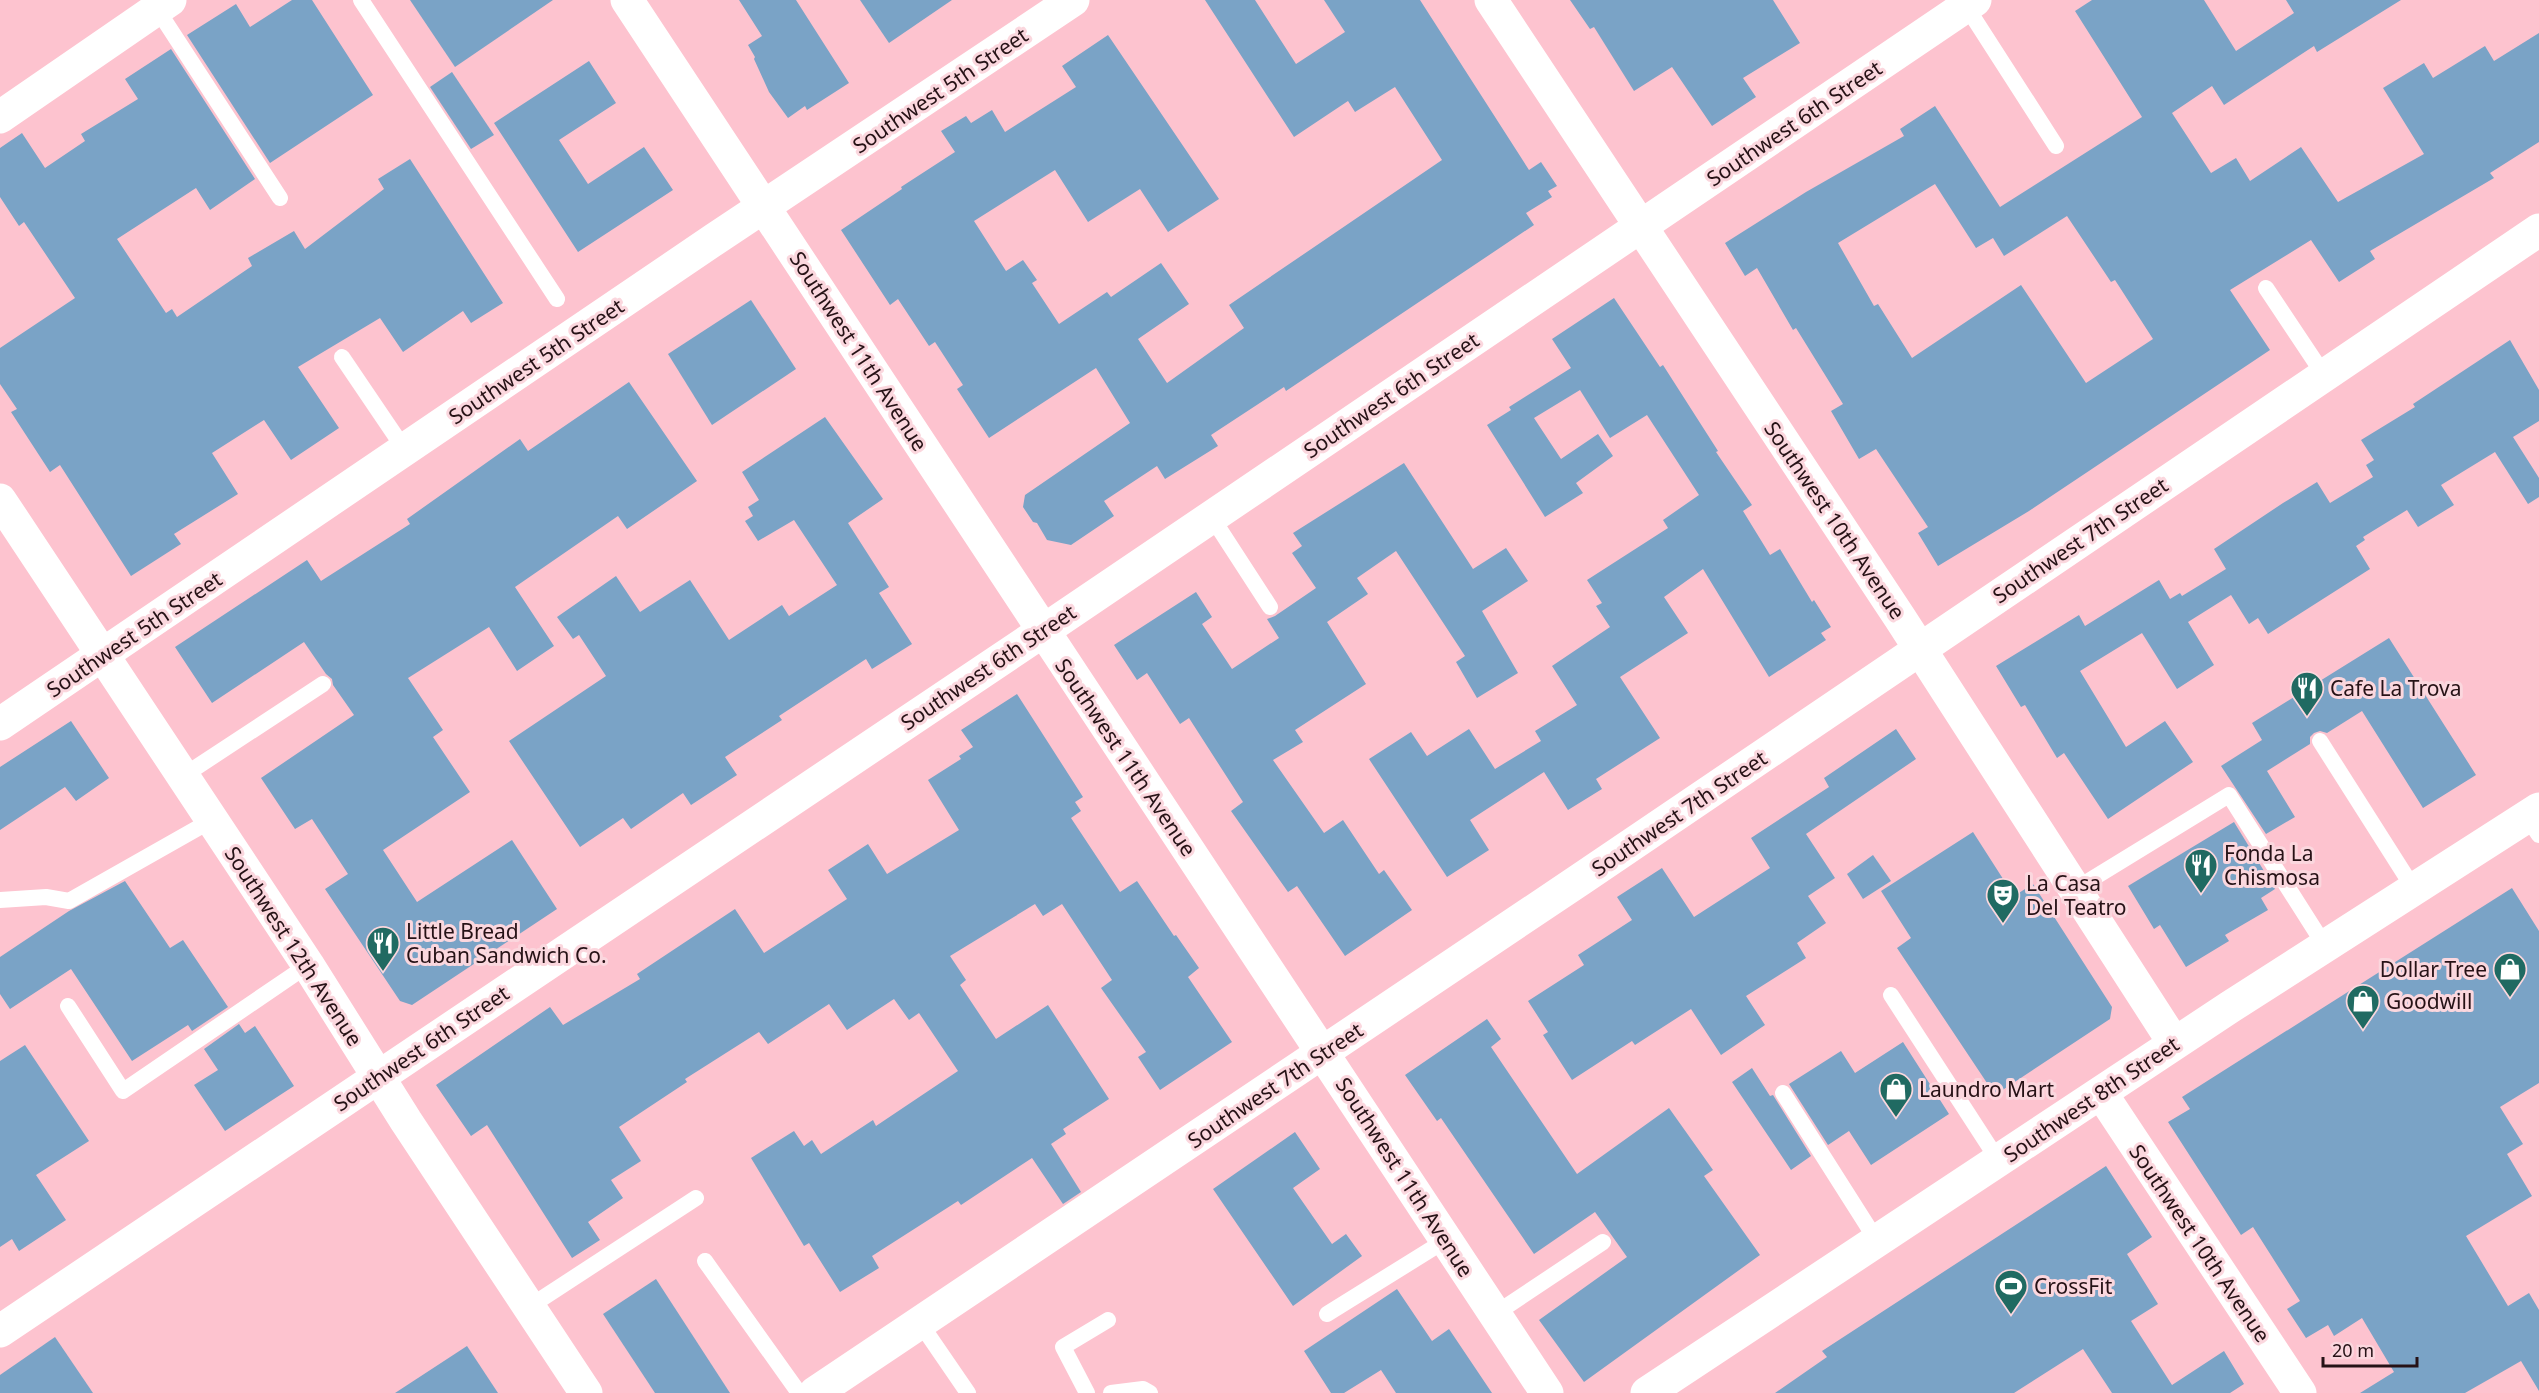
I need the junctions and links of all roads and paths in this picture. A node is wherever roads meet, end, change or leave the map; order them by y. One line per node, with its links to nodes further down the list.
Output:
1 (361, 0): 14 (lane)
2 (627, 0): 10 (street, Southwest 11th Avenue)
3 (1074, 0): 10 (street, Southwest 5th Street)
4 (1491, 0): 11 (street, Southwest 10th Avenue)
5 (1970, 3): 8 (lane); 11 (street, Southwest 6th Street)
6 (163, 4): 7 (street); 9 (lane)
7 (0, 117)
8 (2056, 146)
9 (280, 198)
10 (765, 208): 17 (street, Southwest 5th Street); 21 (street, Southwest 11th Avenue)
11 (1641, 227): 19 (street, Southwest 6th Street); 22 (street, Southwest 10th Avenue)
12 (2539, 230): 16 (street, Southwest 7th Street)
13 (2266, 288): 16 (lane)
14 (557, 299)
15 (342, 357): 17 (lane)
16 (2324, 375): 22 (street, Southwest 7th Street)
17 (405, 450): 23 (street, Southwest 5th Street)
18 (0, 500): 23 (street, Southwest 12th Avenue)
19 (1211, 516): 20 (lane); 21 (street, Southwest 6th Street)
20 (1269, 607)
21 (1043, 631): 38 (street, Southwest 11th Avenue); 39 (street, Southwest 6th Street)
22 (1920, 650): 31 (street, Southwest 10th Avenue); 38 (street, Southwest 7th Street)
23 (103, 655): 25 (street, Southwest 5th Street); 27 (street, Southwest 12th Avenue)
24 (323, 684): 27 (lane)
25 (0, 724)
26 (2320, 741): 30 (lane)
27 (183, 776): 28 (street, Southwest 12th Avenue)
28 (212, 820): 32 (lane); 34 (street, Southwest 12th Avenue)
29 (2535, 821): 30 (street, Southwest 8th Street)
30 (2414, 889): 33 (street, Southwest 8th Street)
31 (2074, 890): 33 (lane); 37 (street, Southwest 10th Avenue)
32 (0, 900)
33 (2325, 946): 37 (street, Southwest 8th Street)
34 (308, 965): 36 (lane); 39 (street, Southwest 12th Avenue)
35 (1891, 995): 42 (lane)
36 (68, 1006)
37 (2174, 1043): 41 (street, Southwest 8th Street)
38 (1323, 1053): 44 (street, Southwest 11th Avenue); 52 (street, Southwest 7th Street)
39 (378, 1077): 48 (street, Southwest 12th Avenue); 53 (street, Southwest 6th Street)
40 (1783, 1093): 45 (lane)
41 (2101, 1093): 42 (street, Southwest 8th Street); 63 (street, Southwest 10th Avenue)
42 (1998, 1160): 45 (street, Southwest 8th Street)
43 (696, 1198): 48 (lane)
44 (1446, 1240): 49 (lane); 50 (street, Southwest 11th Avenue)
45 (1878, 1241): 62 (street, Southwest 8th Street)
46 (1603, 1242): 50 (lane)
47 (705, 1261): 55 (lane)
48 (529, 1307): 54 (street, Southwest 12th Avenue)
49 (1327, 1314)
50 (1495, 1314): 61 (street, Southwest 11th Avenue)
51 (1108, 1320): 58 (lane)
52 (920, 1323): 56 (street, Southwest 7th Street); 57 (lane)
53 (0, 1331)
54 (586, 1393)
55 (799, 1393)
56 (815, 1393)
57 (968, 1393)
58 (1087, 1393)
59 (1111, 1393): 60 (lane)
60 (1150, 1393)
61 (1547, 1393)
62 (1647, 1393)
63 (2300, 1393)

